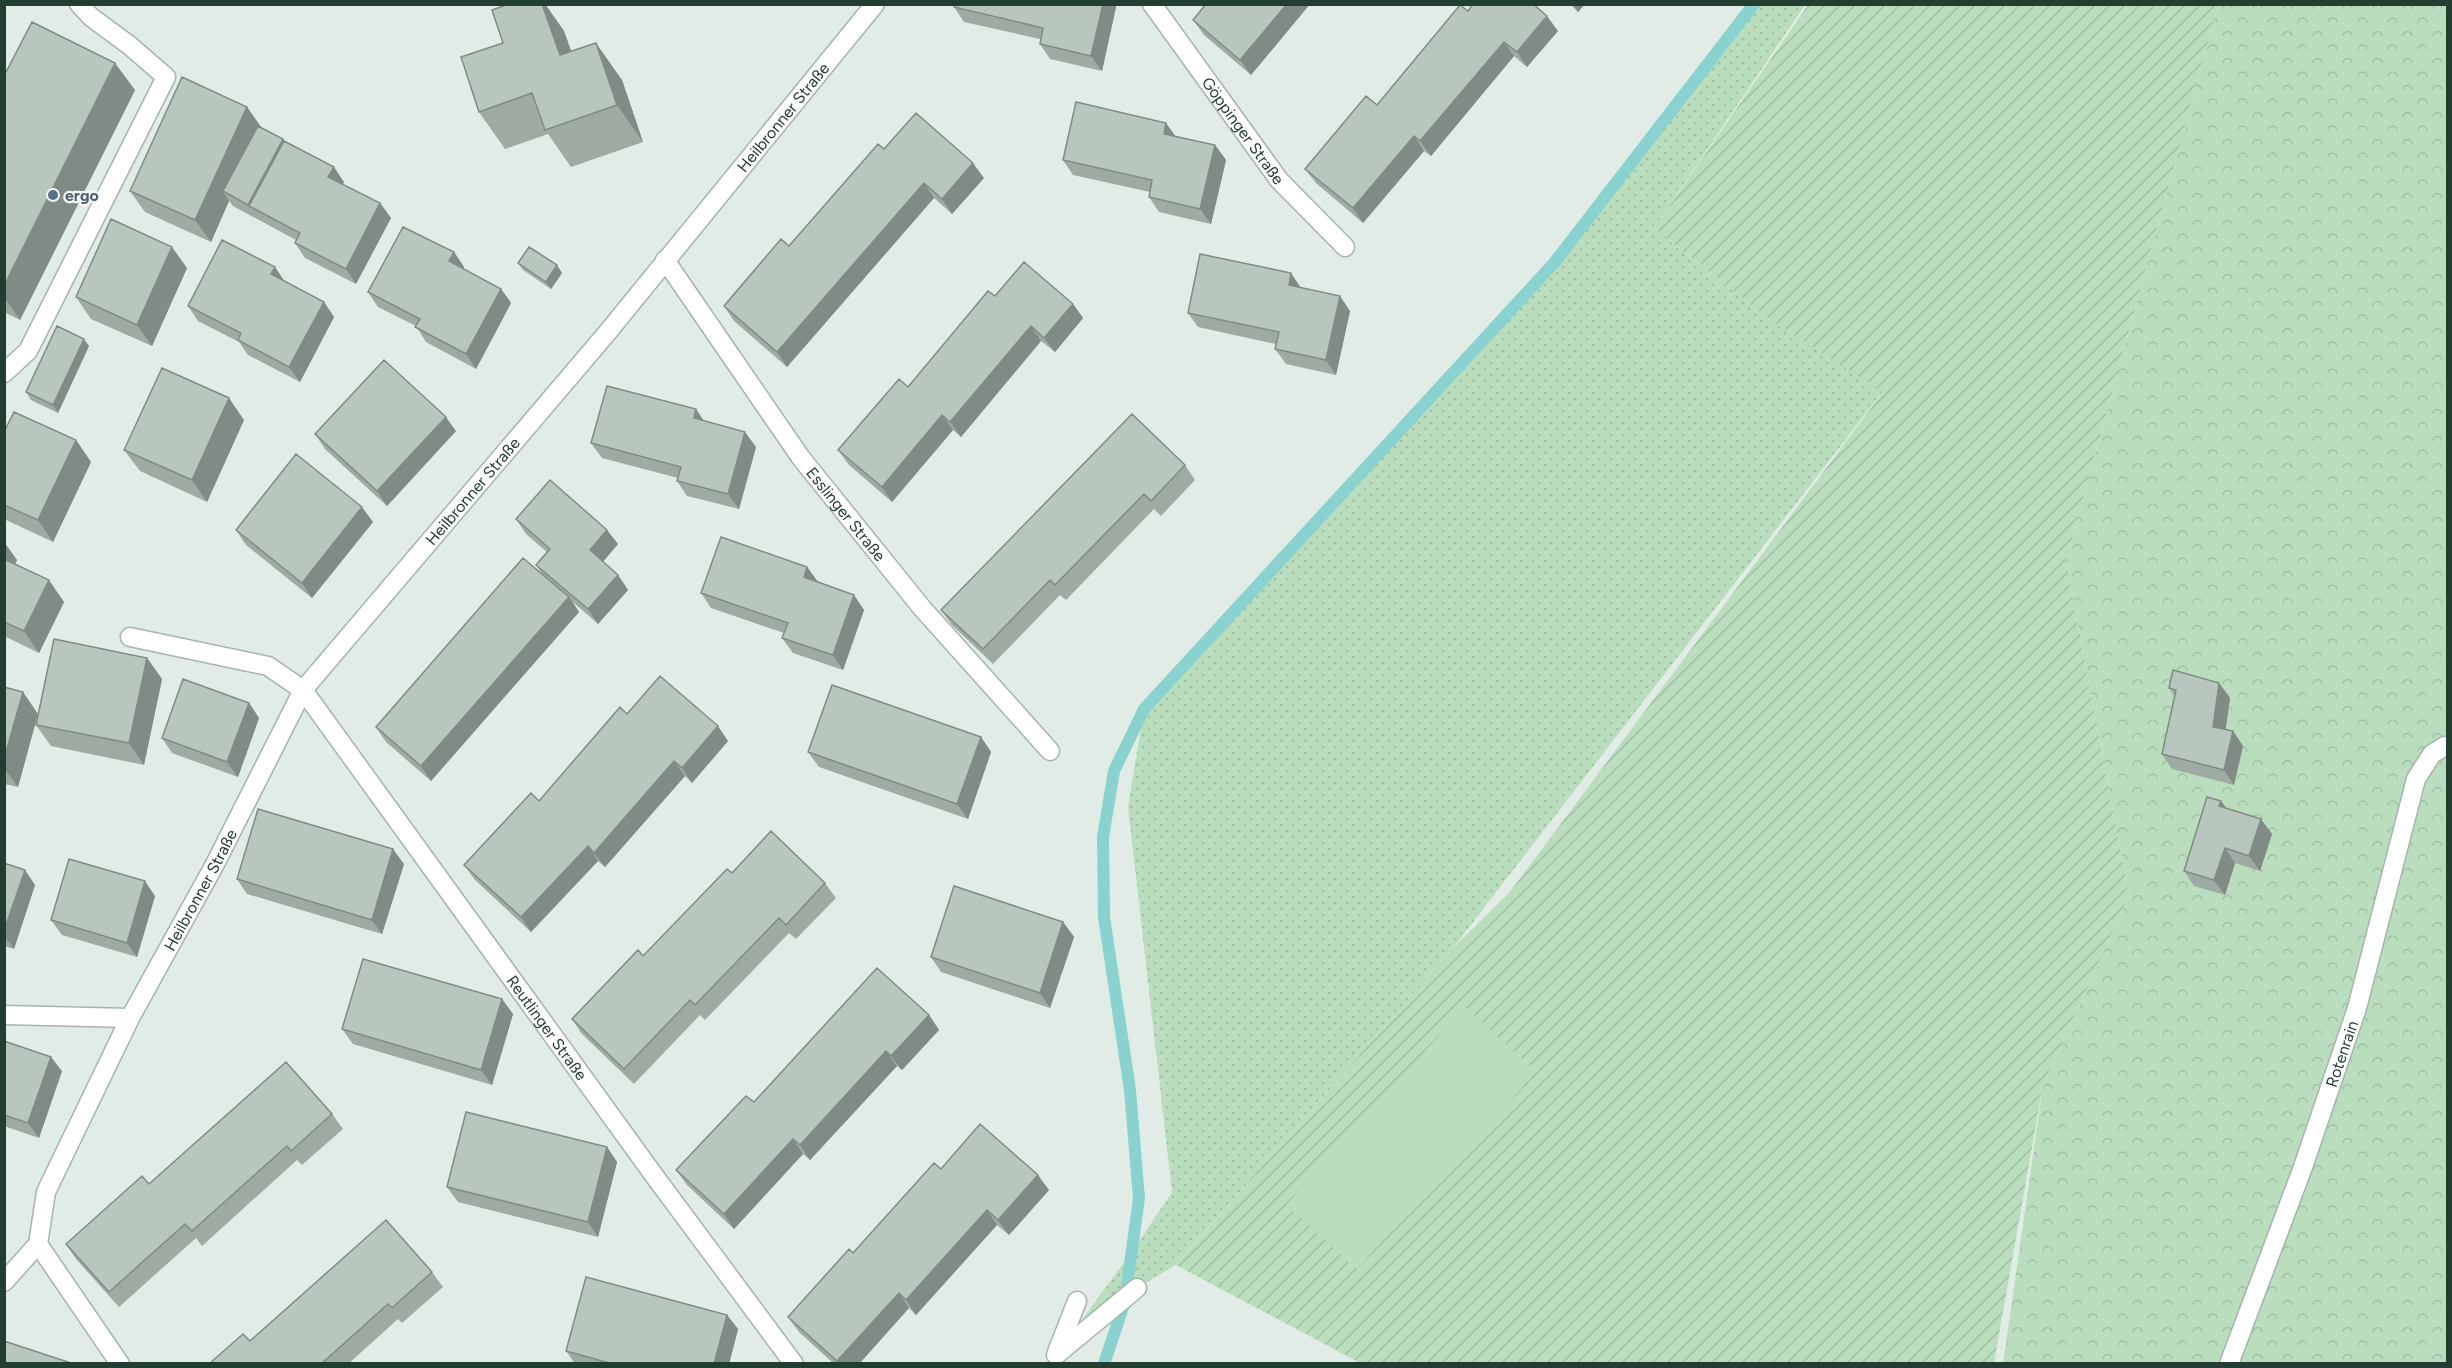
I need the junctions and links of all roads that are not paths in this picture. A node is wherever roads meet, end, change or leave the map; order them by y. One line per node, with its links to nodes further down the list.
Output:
1 (79, 4): 6 (street)
2 (875, 4): 5 (street, Heilbronner Straße)
3 (1152, 4): 4 (street, Göppinger Straße)
4 (1345, 247)
5 (665, 260): 8 (street, Heilbronner Straße); 10 (street, Esslinger Straße)
6 (4, 373)
7 (130, 637): 8 (street, Reutlinger Straße)
8 (303, 690): 12 (street, Heilbronner Straße); 19 (street, Reutlinger Straße)
9 (2445, 746): 20 (street, Rotenrain)
10 (1050, 751)
11 (4, 1015): 12 (street)
12 (130, 1018): 13 (street, Heilbronner Straße)
13 (38, 1244): 14 (street); 18 (street)
14 (4, 1282)
15 (1137, 1288): 17 (street)
16 (1077, 1301): 17 (street)
17 (1053, 1359)
18 (120, 1364)
19 (794, 1364)
20 (2229, 1364)

